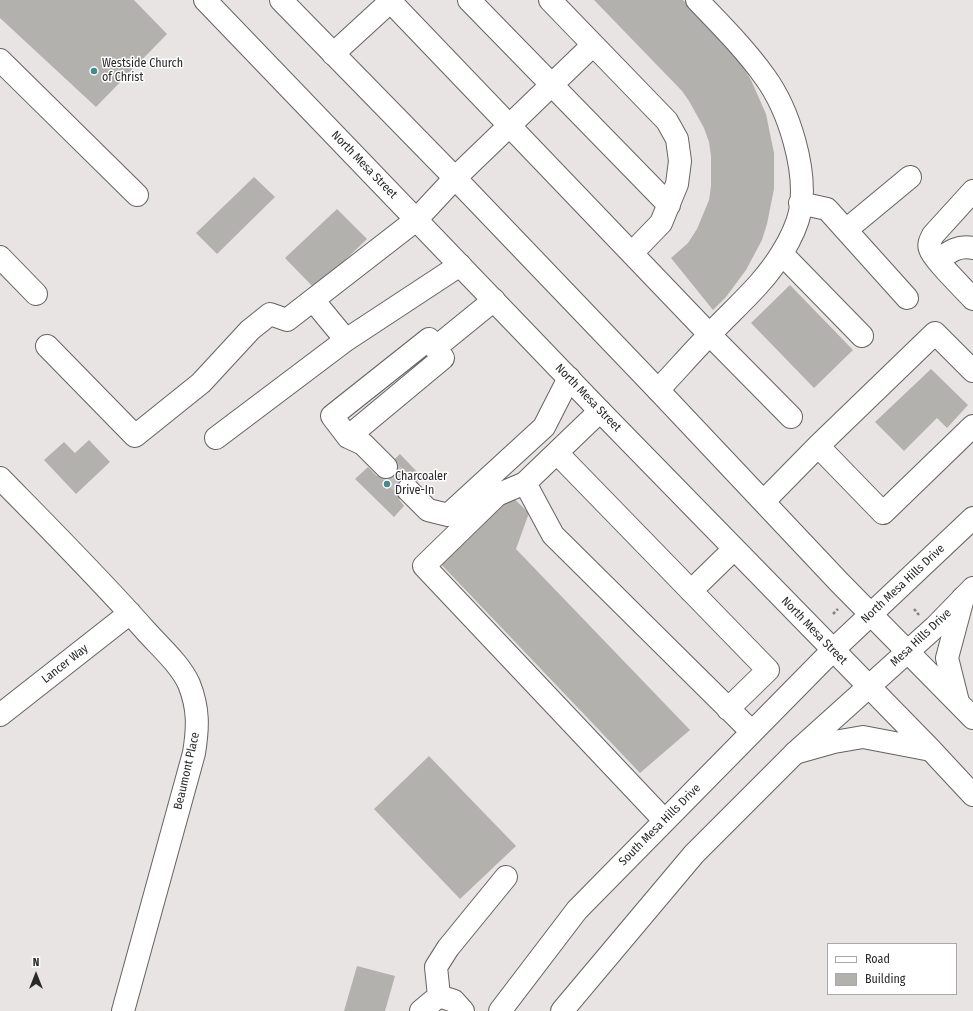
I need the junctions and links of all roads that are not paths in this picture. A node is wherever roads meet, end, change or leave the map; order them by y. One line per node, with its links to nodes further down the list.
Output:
1 (205, 0): 19 (main road, North Mesa Street)
2 (281, 0): 8 (main road)
3 (390, 0): 8 (main road); 11 (main road)
4 (469, 0): 10 (main road)
5 (550, 0): 7 (main road)
6 (697, 0): 16 (main road)
7 (593, 45): 10 (main road); 17 (main road)
8 (333, 54): 12 (main road)
9 (0, 60): 15 (main road)
10 (552, 85): 11 (main road); 17 (main road)
11 (509, 126): 12 (main road); 23 (main road)
12 (454, 178): 19 (main road); 39 (main road)
13 (910, 178): 21 (main road)
14 (973, 191): 20 (main road)
15 (136, 195)
16 (800, 203): 21 (main road); 24 (main road)
17 (670, 205): 23 (main road)
18 (973, 215): 20 (main road)
19 (416, 220): 27 (main road, North Mesa Street); 31 (main road)
20 (946, 221): 26 (main road)
21 (846, 230): 29 (main road)
22 (973, 248): 26 (main road)
23 (632, 253): 33 (main road)
24 (782, 254): 33 (main road); 34 (main road)
25 (0, 257): 28 (main road)
26 (938, 260): 30 (main road)
27 (460, 265): 32 (main road, North Mesa Street); 35 (main road)
28 (36, 294)
29 (907, 298)
30 (973, 299)
31 (313, 300): 35 (main road); 36 (main road)
32 (494, 300): 38 (main road, North Mesa Street); 46 (main road)
33 (709, 334): 39 (main road); 41 (main road)
34 (862, 336)
35 (346, 340): 43 (main road)
36 (47, 346)
37 (973, 372): 44 (main road)
38 (569, 378): 40 (main road, North Mesa Street); 49 (main road)
39 (658, 390): 50 (main road)
40 (600, 411): 45 (main road); 52 (main road, North Mesa Street)
41 (791, 418)
42 (973, 426): 44 (main road)
43 (216, 438)
44 (818, 446): 50 (main road)
45 (557, 452): 48 (main road); 53 (main road)
46 (386, 467)
47 (0, 478): 55 (main road, Beaumont Place)
48 (525, 483): 60 (main road); 67 (main road)
49 (408, 490)
50 (764, 501): 56 (main road)
51 (973, 518): 56 (main road, North Mesa Hills Drive)
52 (734, 549): 53 (main road); 57 (main road, North Mesa Street)
53 (691, 591): 60 (main road)
54 (968, 593): 58 (main road, Mesa Hills Drive); 61 (main road)
55 (130, 613): 62 (main road, Lancer Way); 70 (main road, Beaumont Place)
56 (871, 614): 57 (main road, North Mesa Hills Drive); 58 (main road)
57 (833, 650): 59 (main road, North Mesa Street); 63 (main road, South Mesa Hills Drive)
58 (907, 651): 59 (main road, Mesa Hills Drive); 61 (main road)
59 (868, 686): 64 (main road, North Mesa Street); 65 (main road)
60 (728, 709): 63 (main road)
61 (966, 710)
62 (0, 715)
63 (752, 732): 67 (main road, South Mesa Hills Drive)
64 (931, 750): 65 (main road); 66 (main road, North Mesa Street)
65 (795, 753): 74 (main road)
66 (973, 795)
67 (664, 820): 73 (main road, South Mesa Hills Drive)
68 (506, 877): 69 (main road)
69 (439, 996): 71 (main road); 72 (main road)
70 (123, 1011)
71 (421, 1011)
72 (463, 1011)
73 (500, 1011)
74 (562, 1011)

